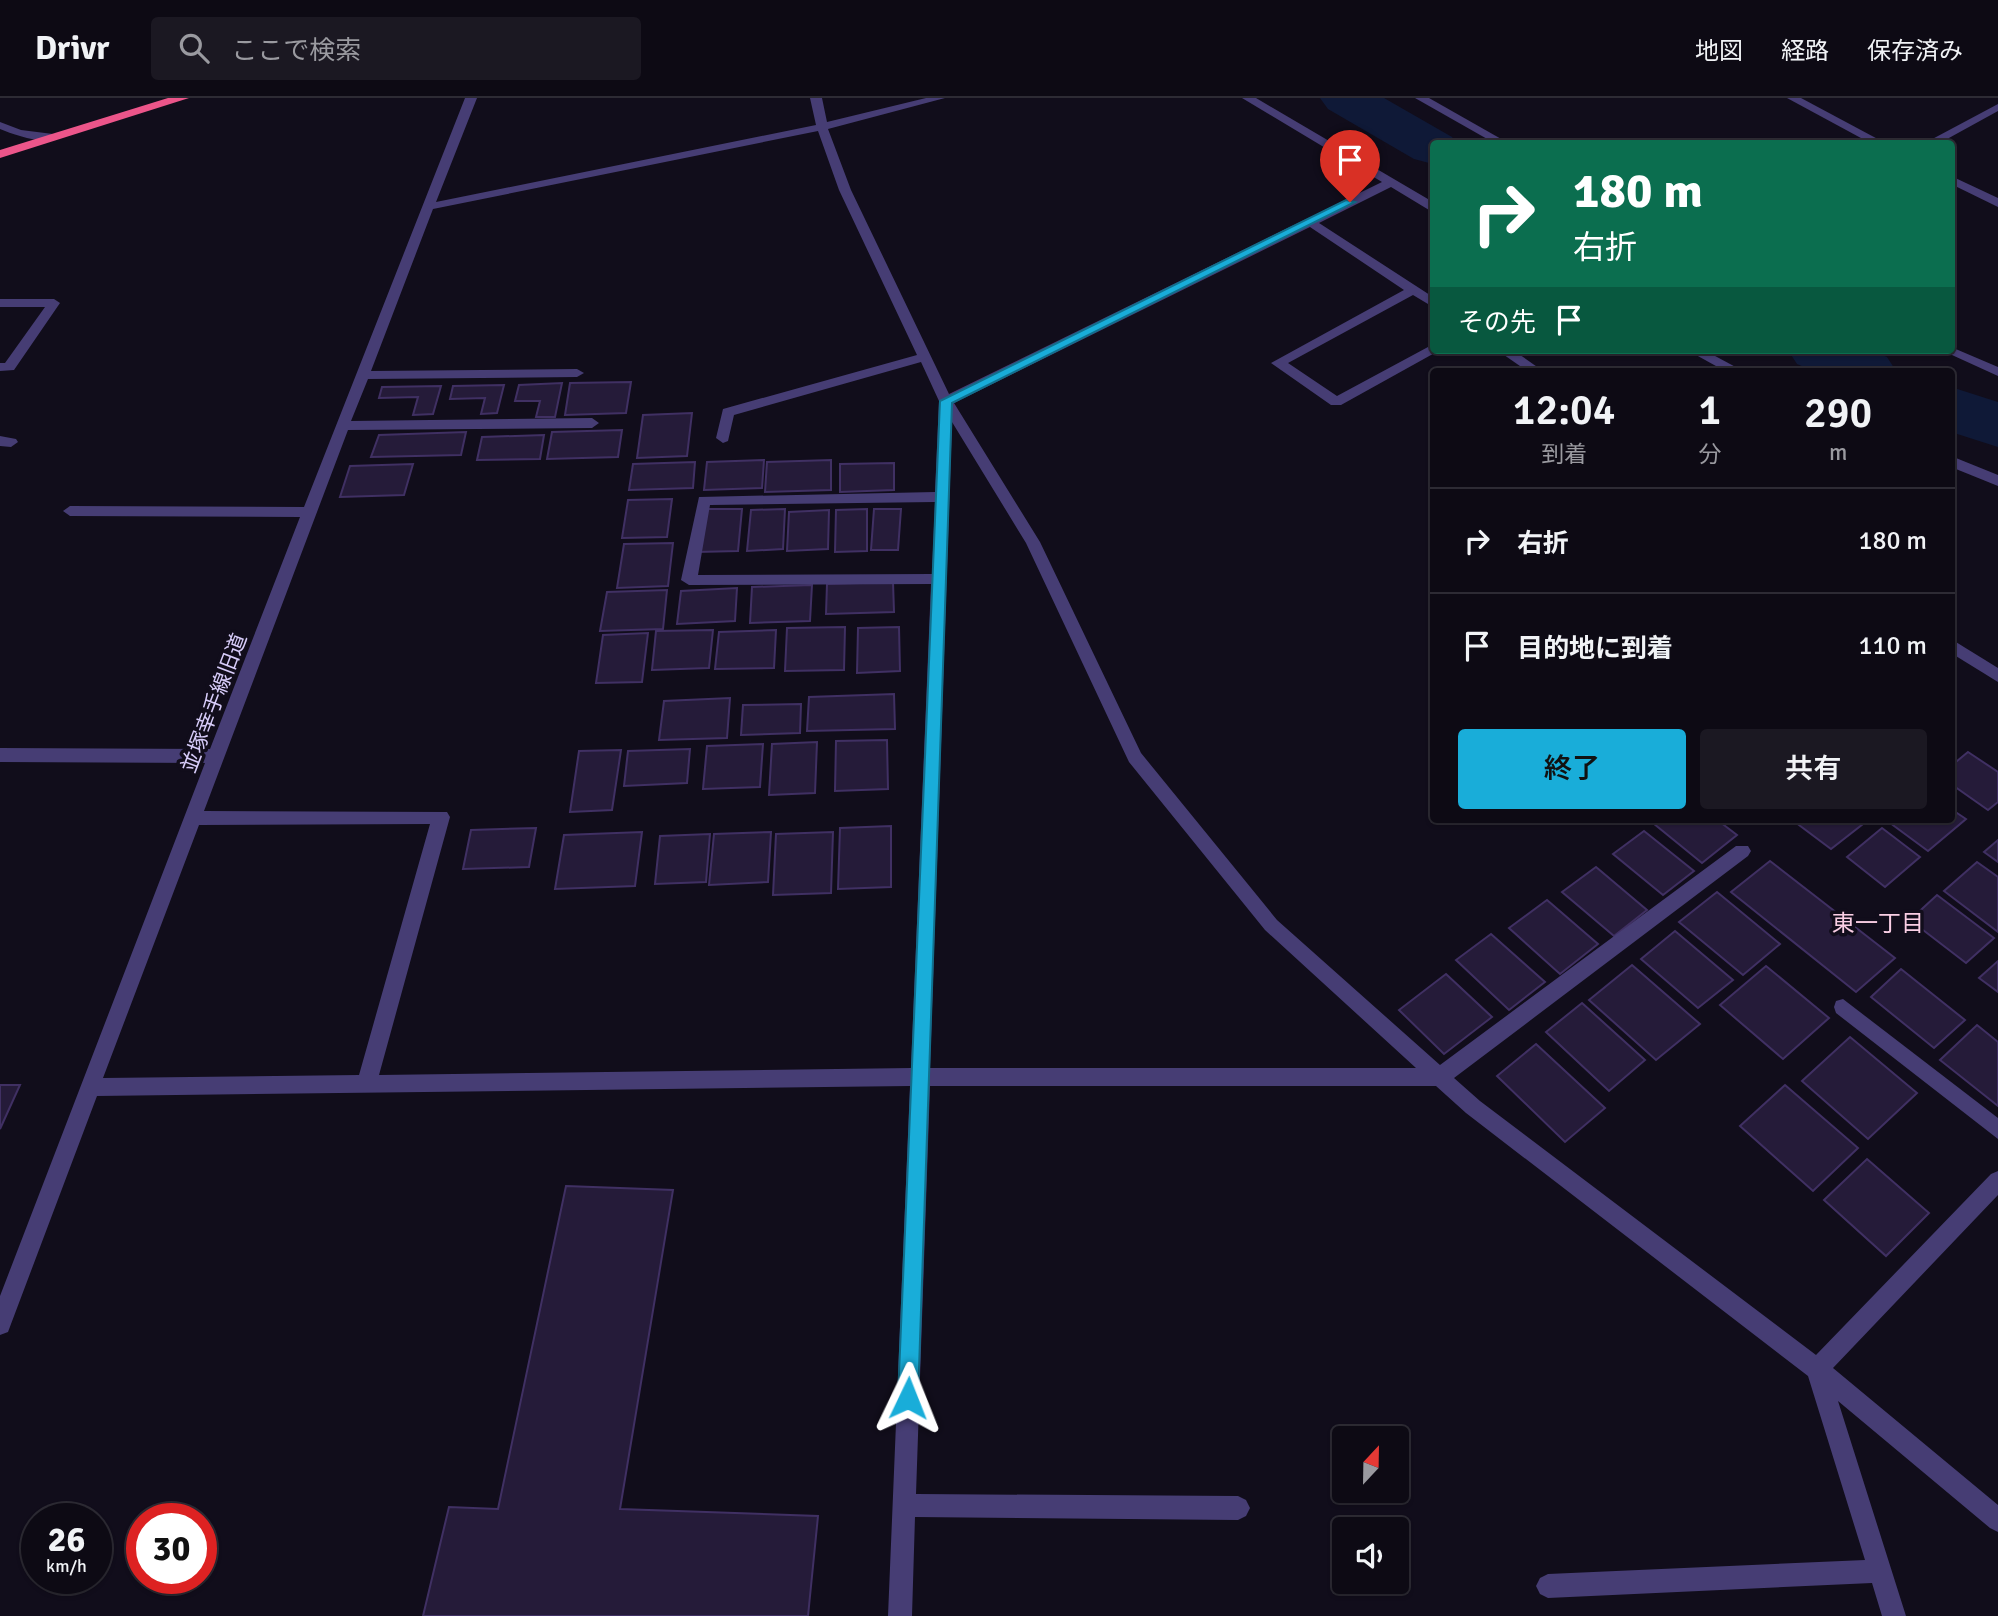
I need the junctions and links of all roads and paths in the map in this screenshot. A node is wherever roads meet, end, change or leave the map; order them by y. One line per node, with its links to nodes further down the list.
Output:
1 (182, 98): 11 (highway)
2 (471, 98): 20 (street, 並塚幸手線旧道)
3 (816, 98): 10 (street)
4 (939, 98): 10 (street)
5 (1248, 98): 17 (street)
6 (1421, 98): 12 (street)
7 (1793, 98): 13 (street)
8 (1998, 107): 14 (street)
9 (0, 125): 11 (street)
10 (822, 127): 20 (street); 29 (street)
11 (53, 137): 15 (highway)
12 (1498, 140)
13 (1874, 140)
14 (1936, 140)
15 (0, 154)
16 (1955, 181): 18 (street)
17 (1390, 183): 19 (street); 21 (street)
18 (1998, 204)
19 (1430, 205)
20 (427, 207): 35 (street, 並塚幸手線旧道)
21 (1310, 222): 22 (street); 36 (street)
22 (1413, 290): 23 (street); 25 (street)
23 (1430, 301)
24 (0, 303): 30 (street)
25 (1430, 352)
26 (1955, 353): 33 (street)
27 (1510, 354): 31 (street)
28 (1701, 354): 32 (street)
29 (925, 357): 36 (street); 39 (street)
30 (0, 367)
31 (1531, 368)
32 (1730, 368)
33 (1998, 372)
34 (577, 373): 35 (street)
35 (362, 375): 38 (street, 並塚幸手線旧道)
36 (946, 401): 42 (street); 54 (street)
37 (592, 423): 38 (street)
38 (344, 426): 44 (street, 並塚幸手線旧道)
39 (723, 438)
40 (1955, 463): 41 (street)
41 (1998, 481)
42 (942, 497): 45 (street); 45 (street)
43 (69, 511): 44 (street)
44 (309, 512): 49 (street, 並塚幸手線旧道)
45 (939, 579): 53 (street)
46 (1955, 648): 47 (street)
47 (1998, 676)
48 (0, 755): 49 (street)
49 (216, 756): 50 (street, 並塚幸手線旧道)
50 (192, 818): 55 (street); 56 (street, 並塚幸手線旧道)
51 (1742, 851): 54 (street)
52 (1843, 1007): 57 (street)
53 (920, 1077): 54 (street); 55 (street); 61 (street)
54 (1440, 1077): 60 (street)
55 (366, 1082): 56 (street)
56 (89, 1087): 59 (street, 並塚幸手線旧道)
57 (1998, 1130)
58 (1998, 1181): 60 (street)
59 (0, 1324)
60 (1817, 1369): 63 (street); 64 (street)
61 (904, 1506): 62 (street); 66 (street)
62 (1238, 1507)
63 (1998, 1520)
64 (1878, 1571): 65 (street); 67 (street)
65 (1548, 1586)
66 (900, 1616)
67 (1894, 1616)

